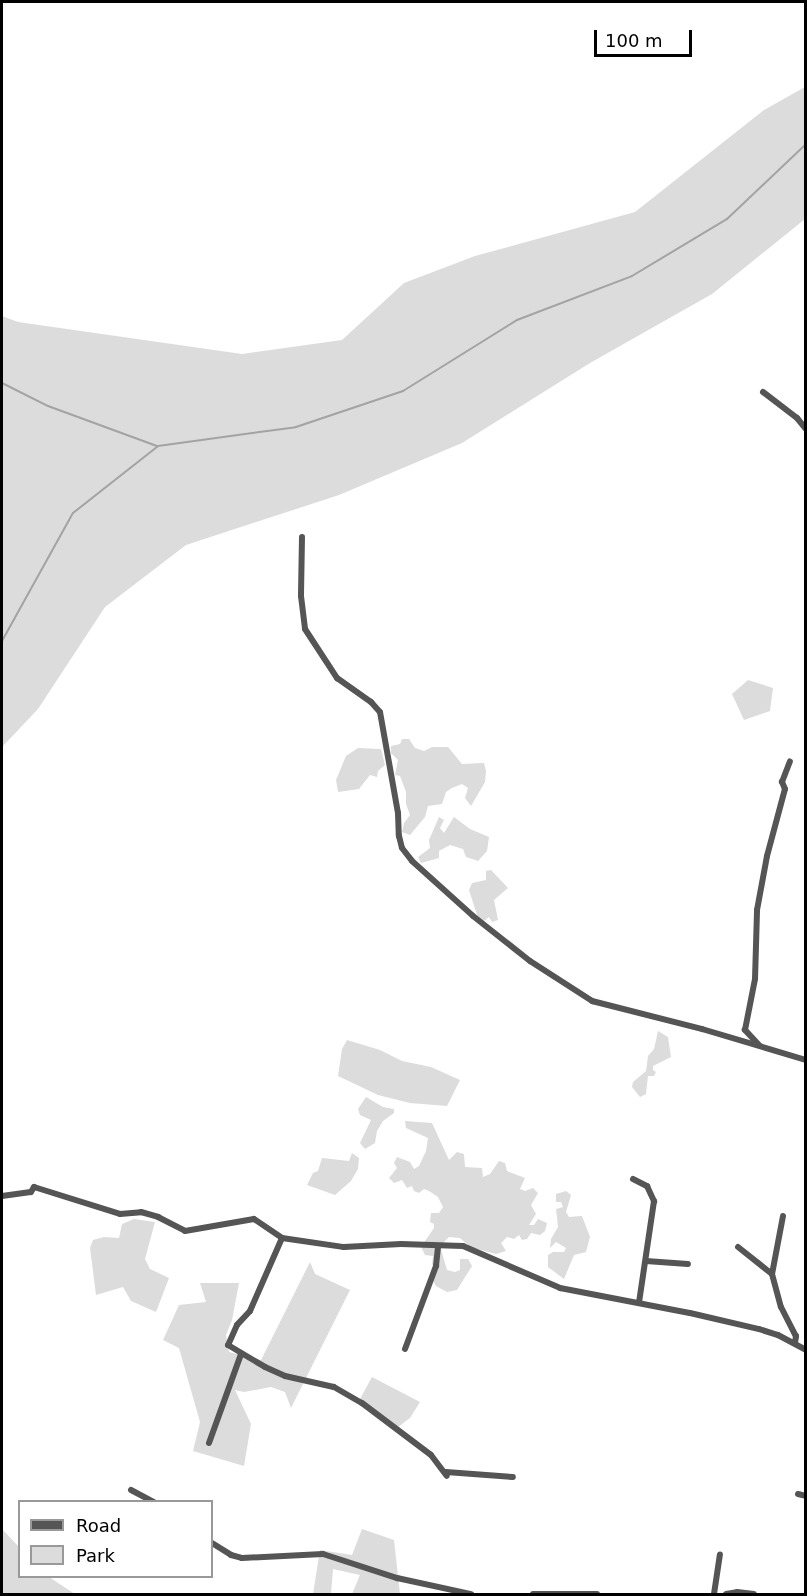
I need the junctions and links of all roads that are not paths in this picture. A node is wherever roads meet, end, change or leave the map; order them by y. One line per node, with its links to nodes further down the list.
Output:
1 (763, 392): 2 (street)
2 (806, 429)
3 (302, 537): 5 (street)
4 (790, 761): 5 (street)
5 (759, 1045): 6 (street)
6 (806, 1060)
7 (633, 1179): 13 (street)
8 (2, 1196): 10 (street)
9 (783, 1216): 15 (street)
10 (282, 1238): 11 (street); 20 (street)
11 (438, 1246): 16 (street); 18 (street)
12 (738, 1247): 15 (street)
13 (646, 1261): 14 (street); 16 (street)
14 (688, 1264)
15 (772, 1274): 17 (street)
16 (639, 1302): 17 (street)
17 (795, 1343): 19 (street)
18 (405, 1350)
19 (806, 1350)
20 (241, 1354): 21 (street); 22 (street)
21 (209, 1443)
22 (513, 1477)
23 (131, 1490): 26 (street)
24 (798, 1494): 25 (street)
25 (806, 1496)
26 (150, 1500)
27 (213, 1544): 29 (street)
28 (720, 1554): 33 (street)
29 (471, 1594)
30 (532, 1594): 31 (street)
31 (581, 1594): 32 (street)
32 (597, 1594)
33 (714, 1594)
34 (726, 1594): 35 (street)
35 (754, 1594)

